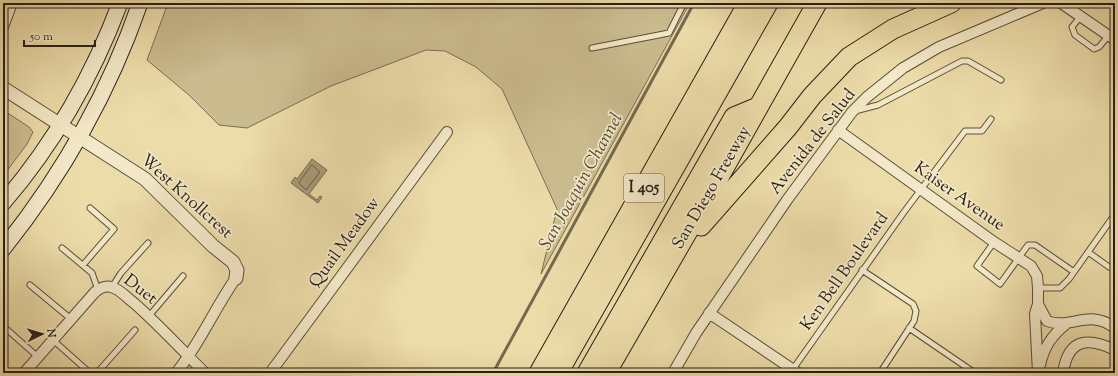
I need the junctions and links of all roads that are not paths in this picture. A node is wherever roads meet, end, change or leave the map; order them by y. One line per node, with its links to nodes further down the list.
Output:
1 (12, 3): 12 (street)
2 (120, 3): 20 (main road)
3 (140, 3): 23 (main road)
4 (684, 3): 14 (lane)
5 (748, 3): 65 (highway, I 405)
6 (768, 3): 66 (highway)
7 (817, 3): 17 (highway, San Diego Freeway)
8 (951, 3): 34 (highway)
9 (1043, 3): 18 (street, Avenida de Salud)
10 (1061, 3): 11 (street)
11 (1081, 16): 13 (street); 13 (lane)
12 (3, 27)
13 (1112, 38)
14 (592, 48)
15 (1001, 80): 18 (lane)
16 (3, 88): 20 (street, West Knollcrest)
17 (758, 107): 34 (highway, San Diego Freeway); 67 (highway)
18 (852, 112): 21 (street, Avenida de Salud)
19 (991, 119): 24 (lane, Ken Bell Boulevard)
20 (60, 124): 23 (street, West Knollcrest); 25 (main road)
21 (838, 130): 24 (street, Kaiser Avenue); 46 (street, Avenida de Salud)
22 (447, 132): 64 (street, Quail Meadow)
23 (80, 137): 31 (main road); 40 (street, West Knollcrest)
24 (922, 190): 28 (street, Kaiser Avenue); 37 (lane, Ken Bell Boulevard)
25 (3, 203)
26 (90, 208): 35 (lane)
27 (1115, 214): 32 (lane)
28 (994, 242): 33 (street, Kaiser Avenue); 33 (lane)
29 (148, 243): 42 (lane)
30 (62, 248): 35 (lane)
31 (3, 249)
32 (1088, 252): 36 (lane); 38 (lane)
33 (1019, 257): 38 (lane); 43 (street, Kaiser Avenue)
34 (673, 258): 68 (highway, San Diego Freeway)
35 (83, 265): 44 (lane)
36 (1109, 267)
37 (862, 270): 51 (lane); 58 (lane, Ken Bell Boulevard)
38 (1074, 272): 43 (lane)
39 (184, 276): 47 (lane)
40 (236, 278): 57 (street)
41 (30, 285): 48 (lane)
42 (112, 287): 44 (street, Duet); 47 (street, Duet)
43 (1038, 288): 45 (street, Kaiser Avenue)
44 (98, 290): 48 (street, Duet)
45 (1038, 304): 49 (street, Kaiser Avenue); 72 (street, Kaiser Avenue)
46 (709, 313): 58 (street); 69 (street, Avenida de Salud)
47 (149, 316): 57 (street, Duet)
48 (71, 320): 54 (street, Duet)
49 (1069, 323): 52 (street, Kaiser Avenue); 72 (street, Kaiser Avenue)
50 (3, 326): 56 (lane)
51 (910, 328): 70 (lane); 71 (lane)
52 (1115, 328)
53 (135, 330): 61 (lane)
54 (53, 340): 56 (street, Duet); 60 (lane)
55 (1115, 350): 73 (street)
56 (38, 357): 59 (street, Duet)
57 (189, 357): 62 (street); 63 (street, Duet)
58 (795, 371)
59 (24, 373)
60 (90, 373)
61 (97, 373)
62 (176, 373)
63 (204, 373)
64 (270, 373)
65 (539, 373)
66 (558, 373)
67 (587, 373)
68 (606, 373)
69 (673, 373)
70 (880, 373)
71 (975, 373)
72 (1038, 373)
73 (1064, 373)

